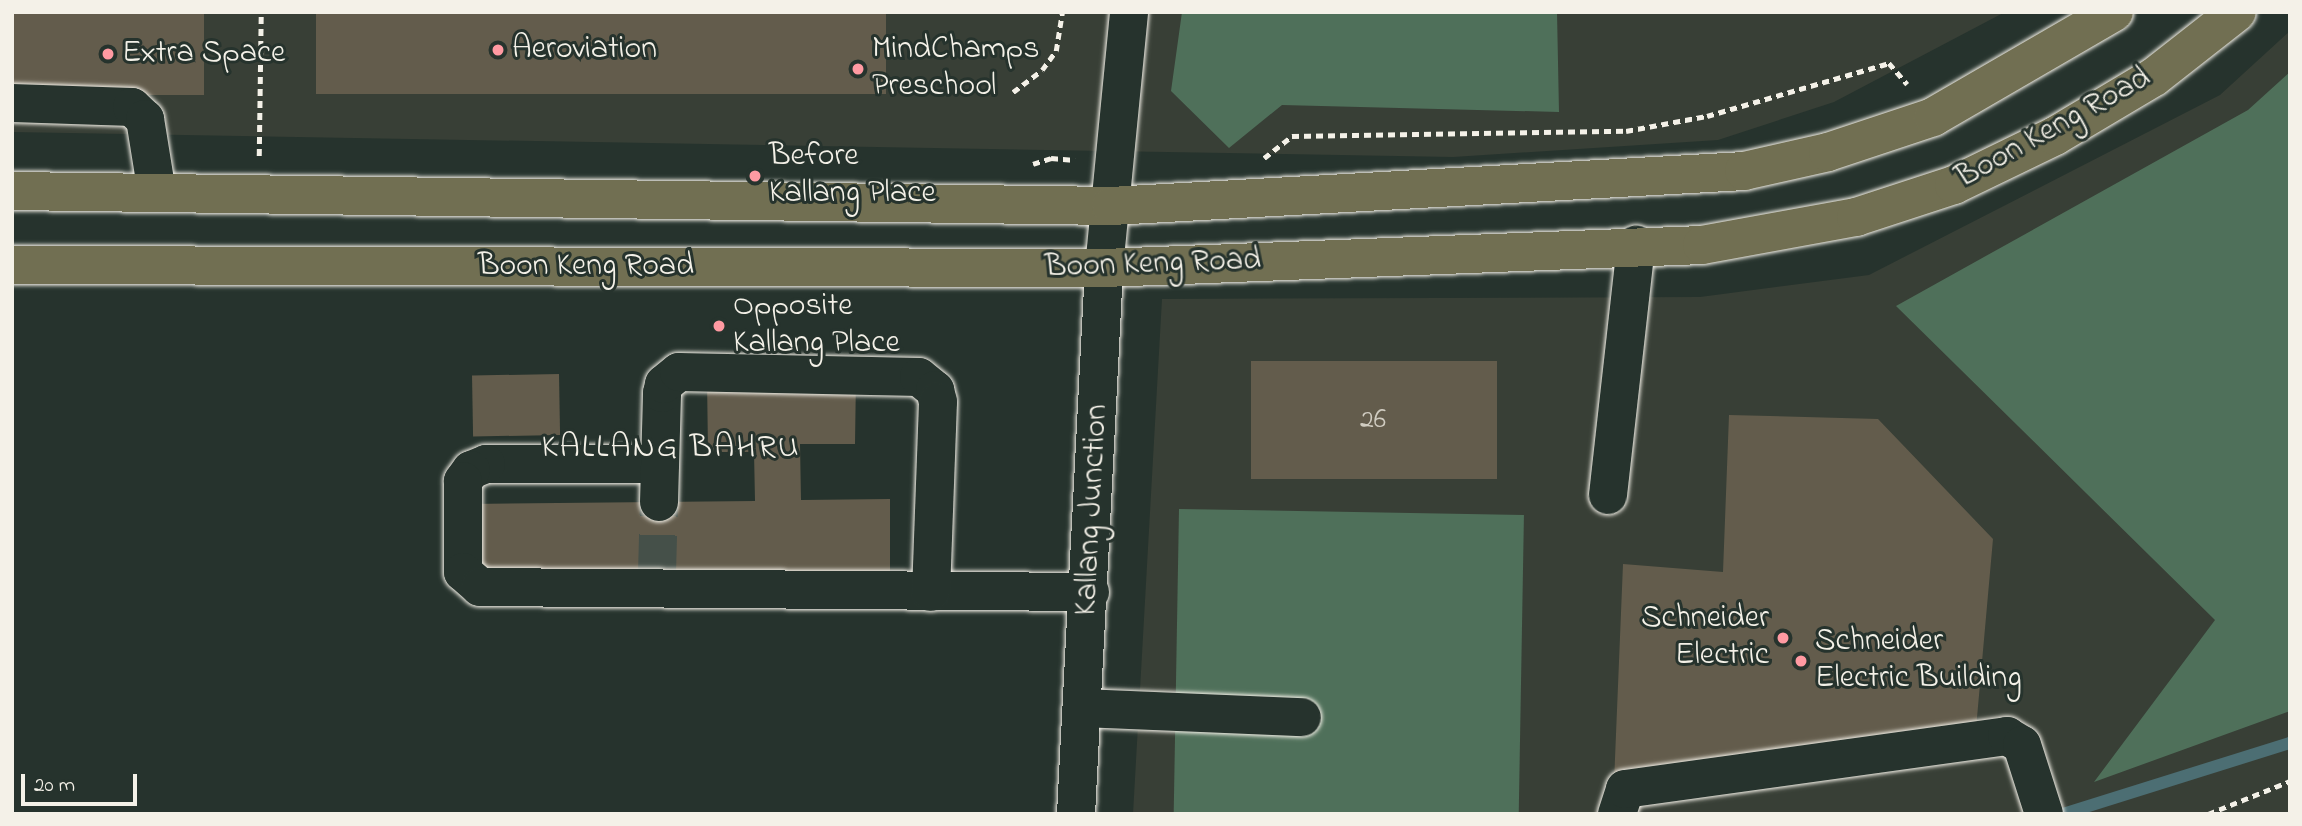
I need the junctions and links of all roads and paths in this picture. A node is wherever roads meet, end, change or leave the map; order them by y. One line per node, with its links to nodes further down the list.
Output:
1 (261, 12): 9 (path)
2 (1062, 12): 6 (path)
3 (1129, 12): 13 (street, Kallang Junction)
4 (2114, 12): 13 (main road, Boon Keng Road)
5 (2237, 12): 14 (main road, Boon Keng Road)
6 (1013, 92)
7 (1916, 94): 10 (path)
8 (12, 103): 12 (street)
9 (259, 164)
10 (1255, 166)
11 (12, 191): 12 (main road, Boon Keng Road)
12 (158, 193): 13 (main road, Boon Keng Road)
13 (1111, 206): 16 (street, Kallang Junction)
14 (1636, 245): 16 (main road, Boon Keng Road); 18 (street)
15 (12, 265): 16 (main road, Boon Keng Road)
16 (1104, 268): 21 (street, Kallang Junction)
17 (660, 464): 19 (street); 20 (street); 20 (street)
18 (1608, 495)
19 (659, 502)
20 (931, 592): 21 (street)
21 (1090, 592): 22 (street, Kallang Junction)
22 (1083, 708): 23 (street); 26 (street, Kallang Junction)
23 (1302, 717)
24 (2290, 781): 28 (path)
25 (2042, 805): 27 (street)
26 (1076, 814)
27 (1617, 814)
28 (2208, 814)

